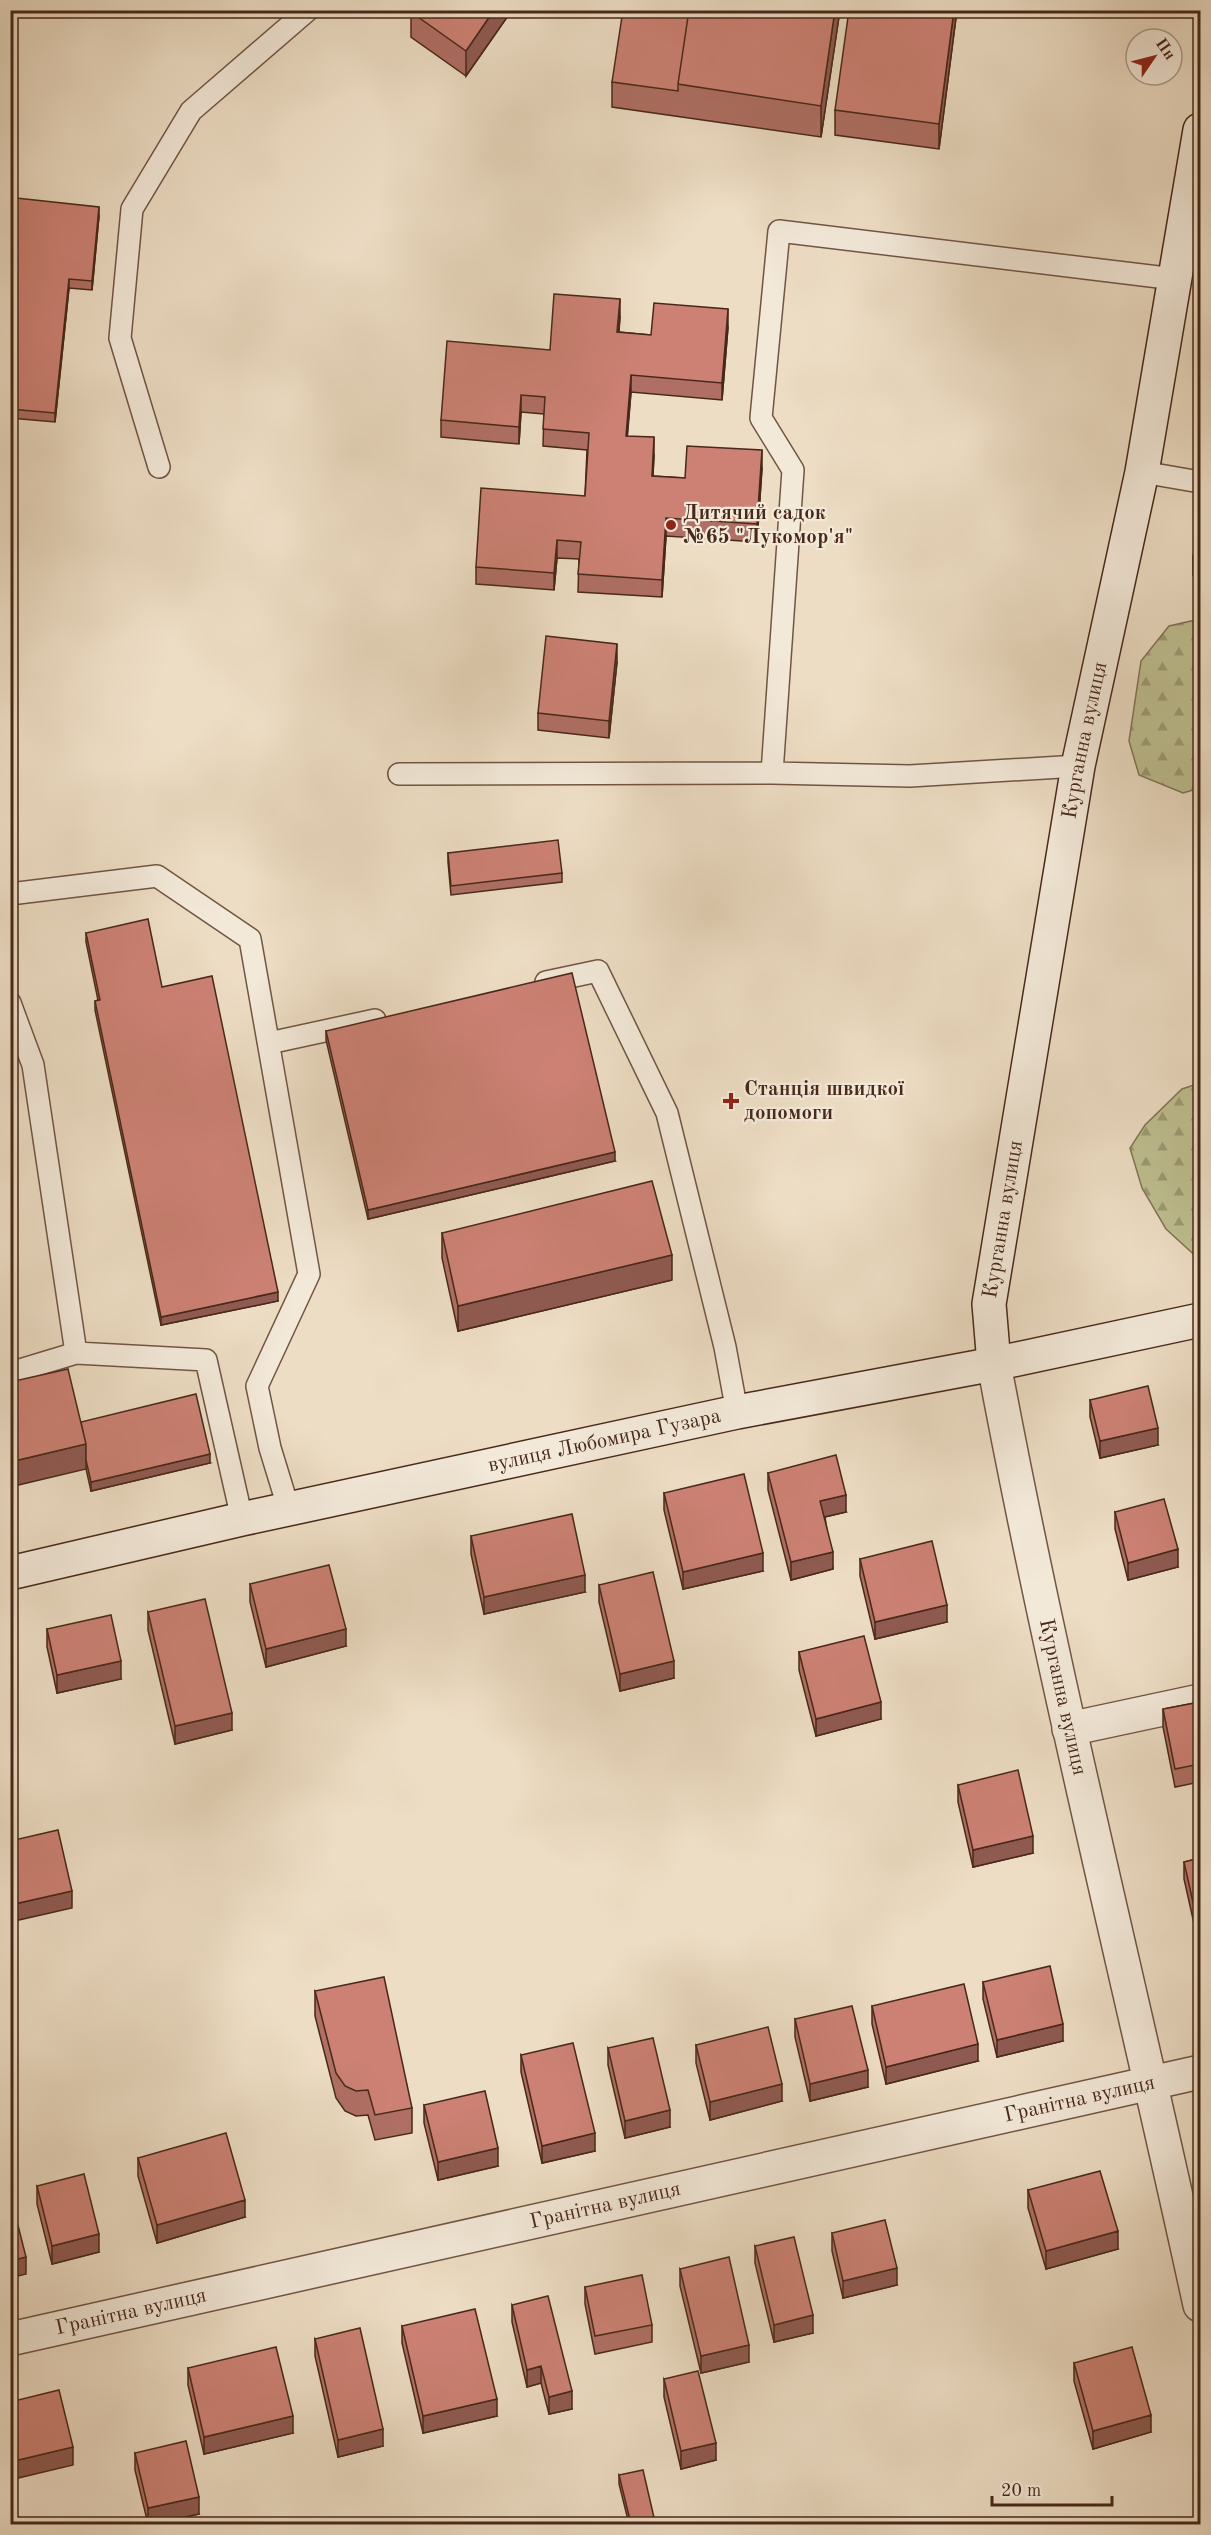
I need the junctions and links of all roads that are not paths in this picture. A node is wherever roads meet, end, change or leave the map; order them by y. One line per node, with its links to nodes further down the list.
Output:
1 (308, 10): 4 (lane)
2 (1200, 130): 3 (street, Курганна вулиця)
3 (1175, 279): 5 (street, Курганна вулиця); 8 (lane)
4 (159, 467)
5 (1142, 472): 6 (lane); 7 (street, Курганна вулиця)
6 (1200, 482)
7 (1078, 766): 8 (lane); 17 (street, Курганна вулиця)
8 (771, 773): 9 (lane)
9 (399, 774)
10 (10, 894): 14 (lane)
11 (530, 986): 19 (lane)
12 (10, 1003): 16 (lane)
13 (393, 1016): 14 (lane)
14 (269, 1043): 20 (lane)
15 (1200, 1320): 17 (street, вулиця Любомира Гузара)
16 (75, 1353): 18 (lane); 21 (lane)
17 (994, 1364): 19 (street, вулиця Любомира Гузара); 24 (street, Курганна вулиця)
18 (10, 1372)
19 (737, 1412): 20 (street, вулиця Любомира Гузара)
20 (289, 1510): 21 (street, вулиця Любомира Гузара)
21 (242, 1519): 22 (street, вулиця Любомира Гузара)
22 (10, 1573)
23 (1200, 1701): 24 (street)
24 (1070, 1729): 26 (street, Курганна вулиця)
25 (1200, 2072): 26 (street, Гранітна вулиця)
26 (1152, 2082): 27 (street, Курганна вулиця); 28 (street, Гранітна вулиця)
27 (1200, 2305)
28 (10, 2339)

